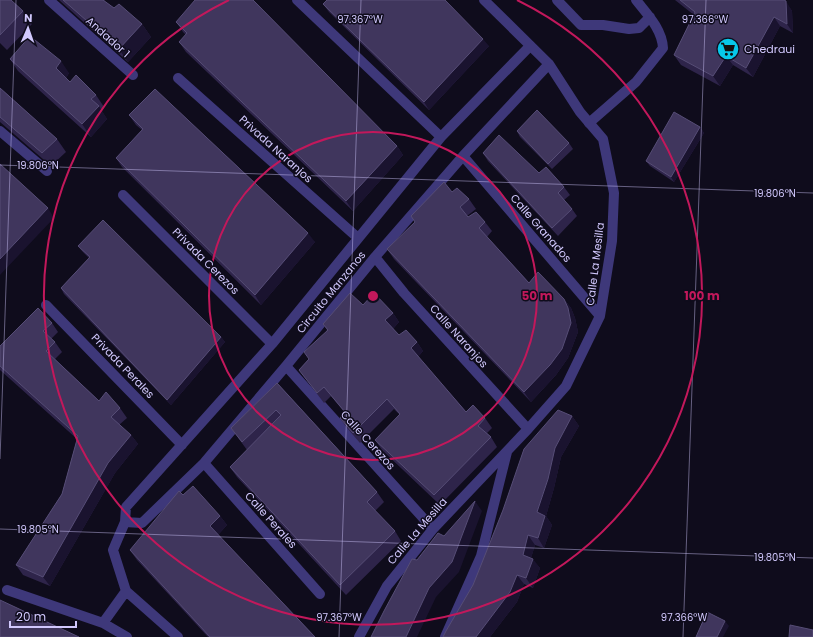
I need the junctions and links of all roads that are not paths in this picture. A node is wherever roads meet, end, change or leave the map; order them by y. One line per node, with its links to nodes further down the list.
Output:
1 (48, 0): 9 (street, Andador 1)
2 (297, 0): 13 (street)
3 (484, 0): 7 (street, Calle La Mesilla)
4 (557, 0): 6 (street)
5 (636, 0): 6 (street)
6 (650, 17): 11 (street)
7 (530, 46): 8 (street, Calle La Mesilla); 13 (street, Circuito Manzanos)
8 (549, 64): 11 (street, Calle La Mesilla); 14 (street, Circuito Manzanos)
9 (133, 75)
10 (178, 78): 17 (street, Privada Naranjos)
11 (589, 123): 20 (street, Calle La Mesilla)
12 (0, 131): 15 (street)
13 (441, 137): 17 (street, Circuito Manzanos)
14 (463, 156): 18 (street, Circuito Manzanos); 20 (street, Calle Granados)
15 (47, 171)
16 (123, 195): 21 (street, Privada Cerezos)
17 (358, 238): 21 (street, Circuito Manzanos)
18 (375, 257): 22 (street, Circuito Manzanos); 23 (street, Calle Naranjos)
19 (46, 305): 24 (street, Privada Perales)
20 (600, 316): 23 (street, Calle La Mesilla)
21 (272, 344): 24 (street, Circuito Manzanos)
22 (286, 366): 26 (street, Circuito Manzanos); 28 (street, Calle Cerezos)
23 (528, 429): 25 (street, Calle La Mesilla)
24 (182, 445): 27 (street, Circuito Manzanos)
25 (508, 450): 28 (street, Calle La Mesilla); 36 (street)
26 (204, 463): 27 (street, Circuito Manzanos); 31 (street, Calle Perales)
27 (125, 522): 30 (street, Circuito Manzanos)
28 (433, 529): 35 (street, Calle La Mesilla)
29 (8, 590): 32 (street)
30 (126, 591): 32 (street); 34 (street)
31 (320, 594)
32 (103, 623): 33 (street)
33 (127, 637)
34 (178, 637)
35 (359, 637)
36 (445, 637)

